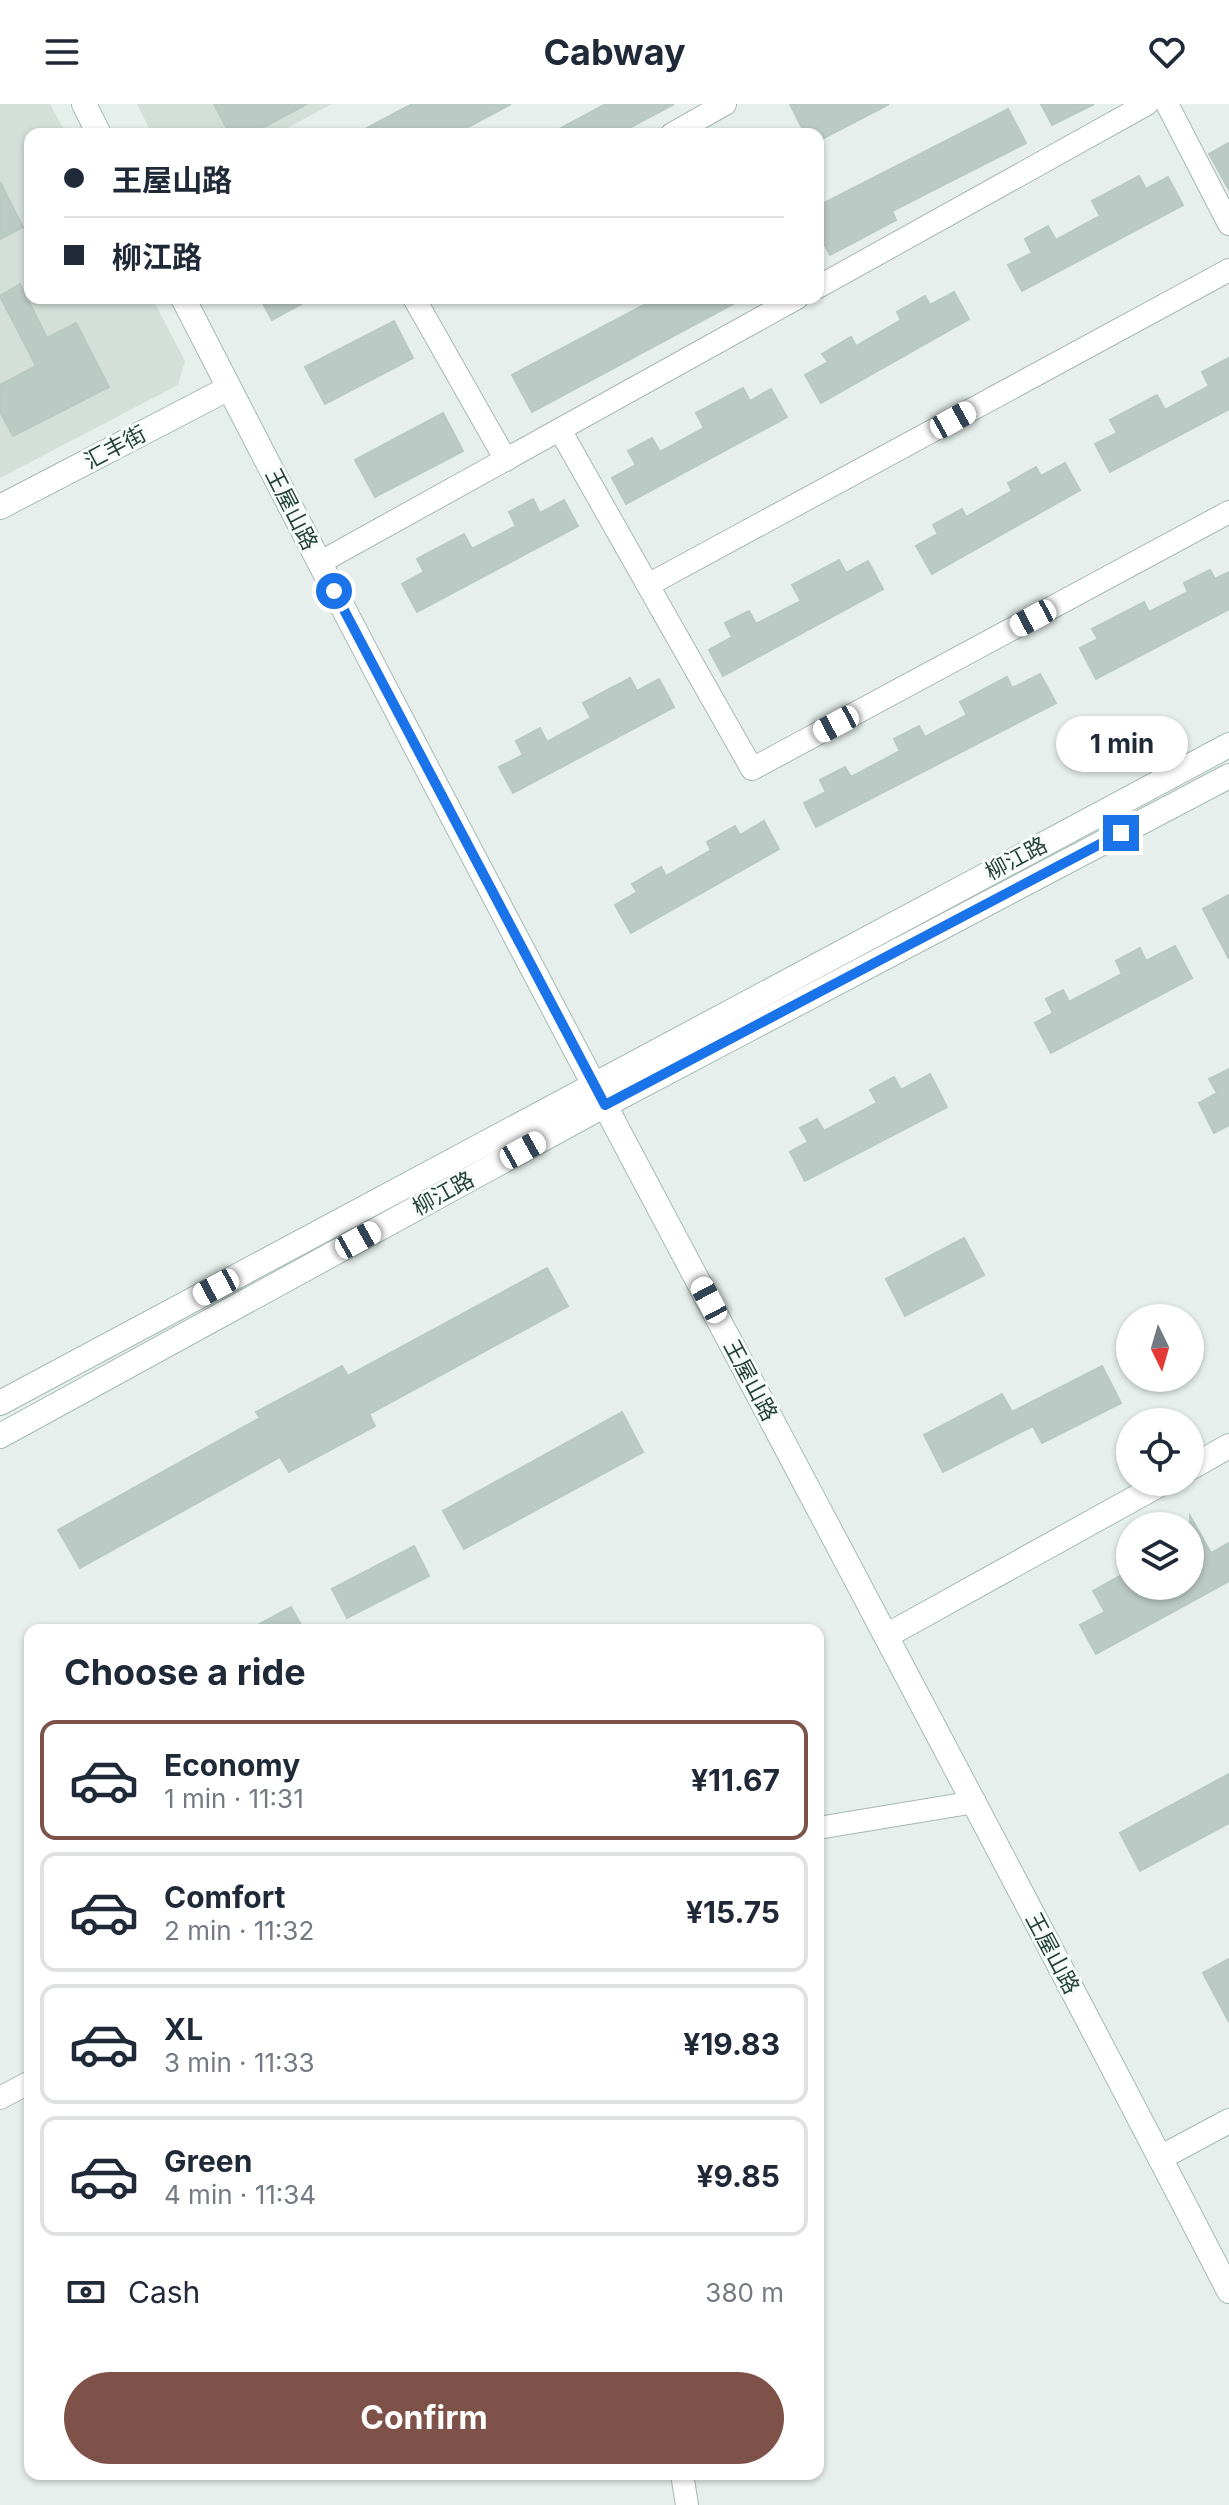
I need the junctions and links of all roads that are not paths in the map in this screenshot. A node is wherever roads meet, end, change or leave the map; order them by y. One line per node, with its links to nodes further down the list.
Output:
1 (84, 104): 5 (street)
2 (725, 104): 6 (street)
3 (1147, 104): 9 (street)
4 (1167, 104): 7 (street)
5 (96, 128)
6 (683, 128)
7 (1229, 224)
8 (1229, 270): 19 (street)
9 (824, 284)
10 (186, 304): 13 (street, 王屋山路)
11 (417, 304): 15 (street)
12 (786, 304): 14 (street)
13 (229, 388): 16 (street, 汇丰街); 18 (street, 王屋山路)
14 (560, 430): 15 (street); 19 (street)
15 (506, 460): 18 (street)
16 (0, 507)
17 (1229, 512): 19 (street)
18 (319, 563): 22 (street, 王屋山路)
19 (648, 585)
20 (1229, 745): 22 (street, 柳江路)
21 (1229, 776): 23 (street, 柳江路)
22 (593, 1083): 23 (street, 王屋山路); 24 (street, 柳江路)
23 (605, 1105): 25 (street, 柳江路); 29 (street, 王屋山路)
24 (0, 1403)
25 (0, 1436)
26 (1229, 1446): 27 (street)
27 (1204, 1460)
28 (1139, 1496): 29 (street)
29 (886, 1636): 30 (street, 王屋山路)
30 (975, 1802): 31 (street); 35 (street, 王屋山路)
31 (824, 1827)
32 (24, 2085): 33 (street)
33 (0, 2098)
34 (1229, 2121): 35 (street)
35 (1160, 2158): 36 (street, 王屋山路)
36 (1229, 2291)
37 (683, 2480): 38 (street)
38 (687, 2505)

